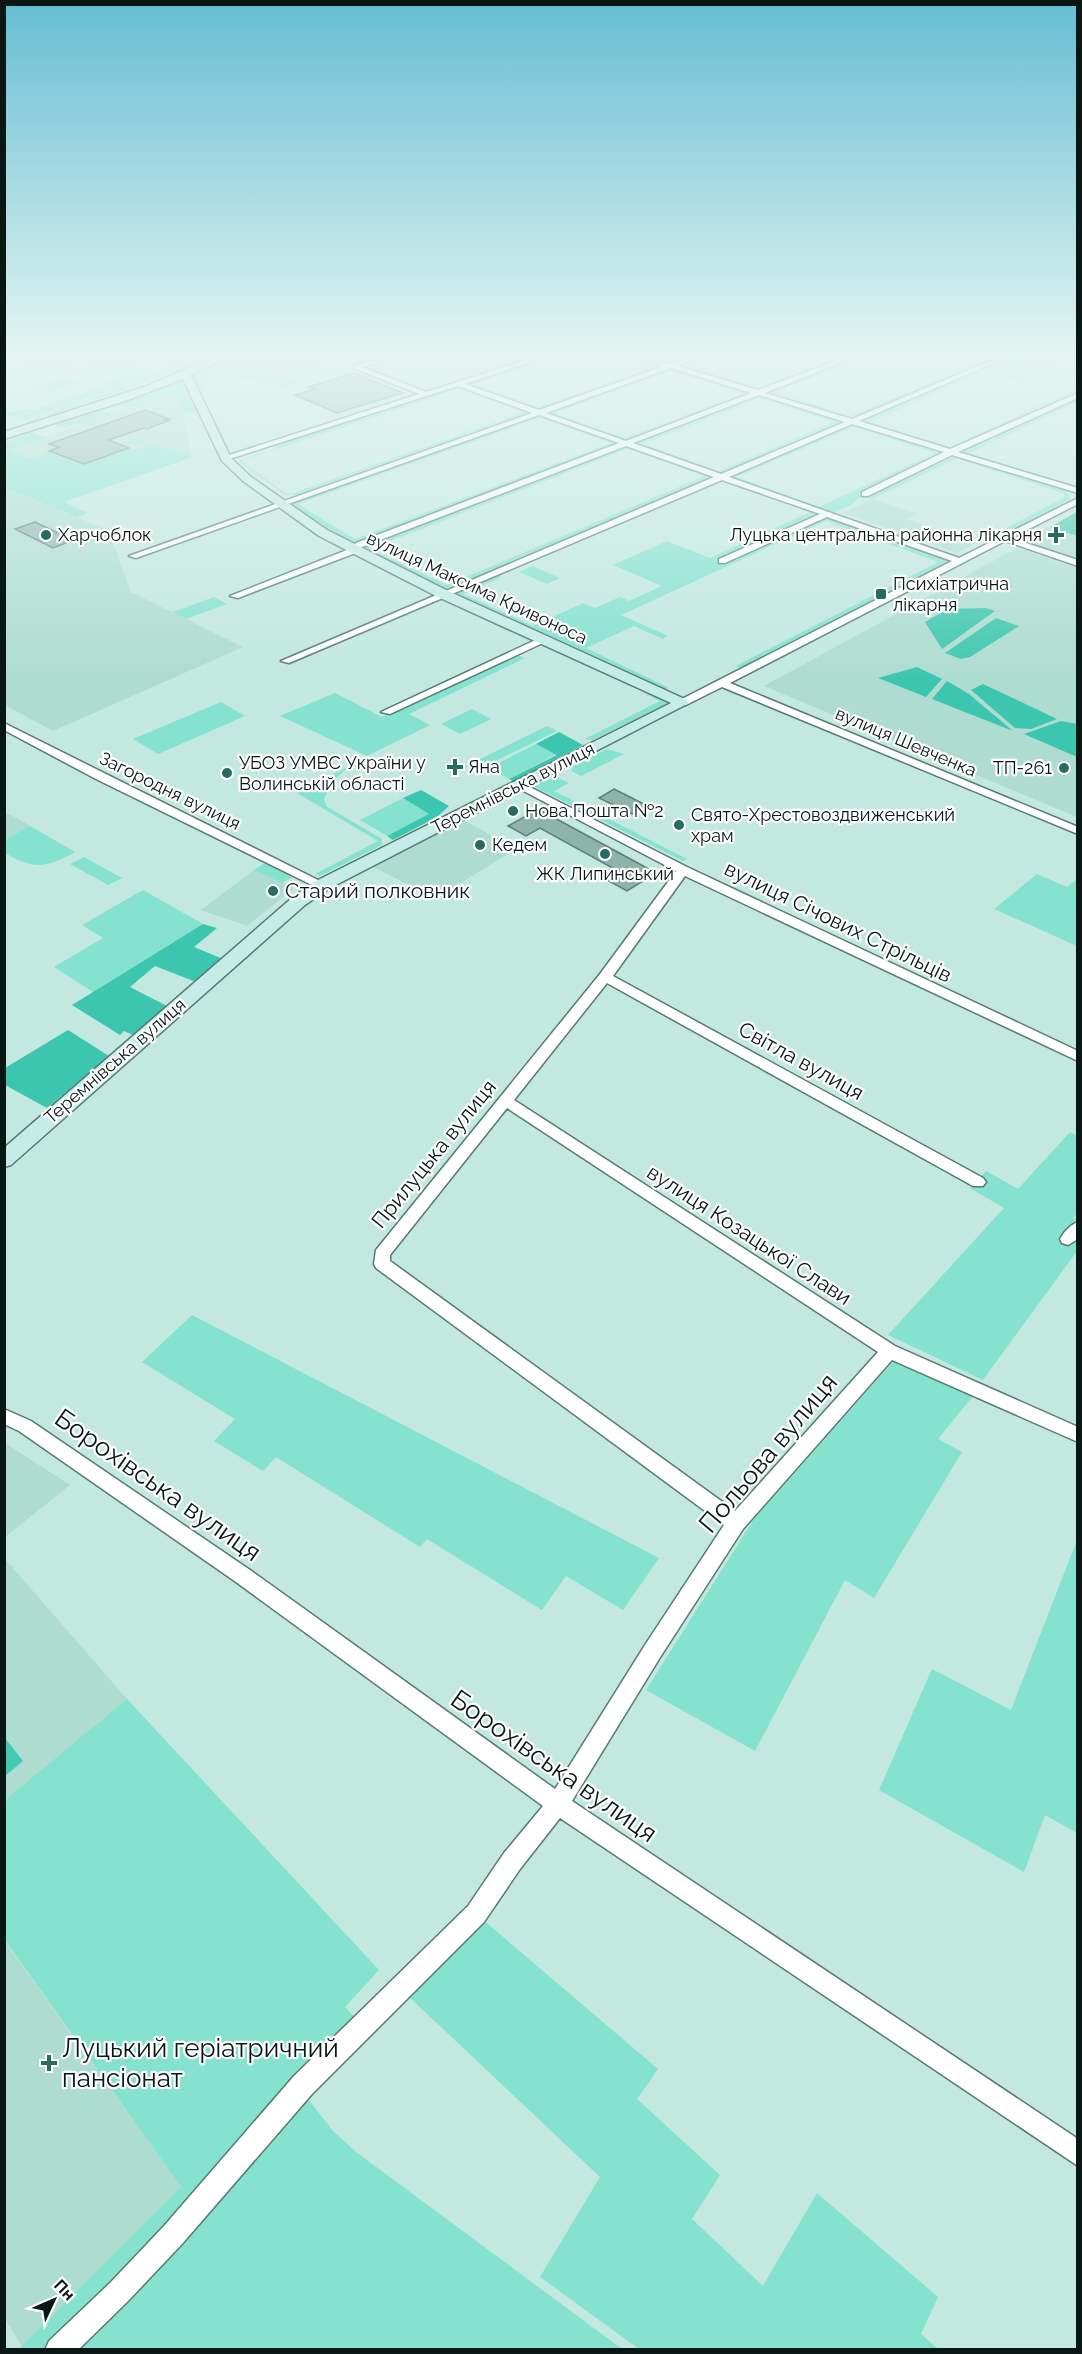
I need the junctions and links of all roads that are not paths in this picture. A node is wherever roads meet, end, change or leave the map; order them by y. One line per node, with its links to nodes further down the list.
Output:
1 (229, 461): 12 (street, вулиця Максима Кривоноса)
2 (404, 461): 12 (street)
3 (582, 461): 15 (street)
4 (677, 461): 8 (street)
5 (758, 461): 8 (street)
6 (935, 461): 10 (street)
7 (978, 461): 9 (street)
8 (721, 476): 13 (street); 20 (street)
9 (1077, 491)
10 (865, 494)
11 (1077, 500): 14 (street, Теремнівська вулиця)
12 (281, 504): 15 (street, вулиця Максима Кривоноса); 16 (street)
13 (825, 514): 17 (street); 18 (street)
14 (1004, 538): 18 (street, Теремнівська вулиця); 19 (street)
15 (355, 550): 20 (street, вулиця Максима Кривоноса); 21 (street)
16 (133, 556)
17 (722, 561)
18 (960, 561): 24 (street, Теремнівська вулиця)
19 (1077, 563)
20 (443, 594): 22 (street, вулиця Максима Кривоноса); 23 (street)
21 (235, 596)
22 (542, 640): 25 (street, вулиця Максима Кривоноса); 26 (street)
23 (286, 661)
24 (722, 683): 25 (street, Теремнівська вулиця); 29 (street, вулиця Шевченка)
25 (682, 703): 28 (street, Теремнівська вулиця)
26 (386, 711)
27 (4, 726): 31 (street, Загородня вулиця)
28 (520, 785): 30 (street, вулиця Січових Стрільців); 31 (street, Теремнівська вулиця)
29 (1077, 831)
30 (683, 870): 32 (street, Прилуцька вулиця); 33 (street, вулиця Січових Стрільців)
31 (322, 885): 35 (street, Теремнівська вулиця)
32 (605, 977): 34 (street, Прилуцька вулиця); 36 (street, Світла вулиця)
33 (1077, 1057)
34 (506, 1101): 37 (street, вулиця Козацької Слави); 40 (street, Прилуцька вулиця)
35 (4, 1160)
36 (978, 1182)
37 (889, 1352): 39 (street, вулиця Козацької Слави); 40 (street, Польова вулиця)
38 (4, 1416): 41 (street, Борохівська вулиця)
39 (1077, 1435)
40 (736, 1523): 41 (street, Польова вулиця)
41 (558, 1804): 42 (street, Борохівська вулиця); 43 (street, Польова вулиця)
42 (1077, 2154)
43 (58, 2349)

